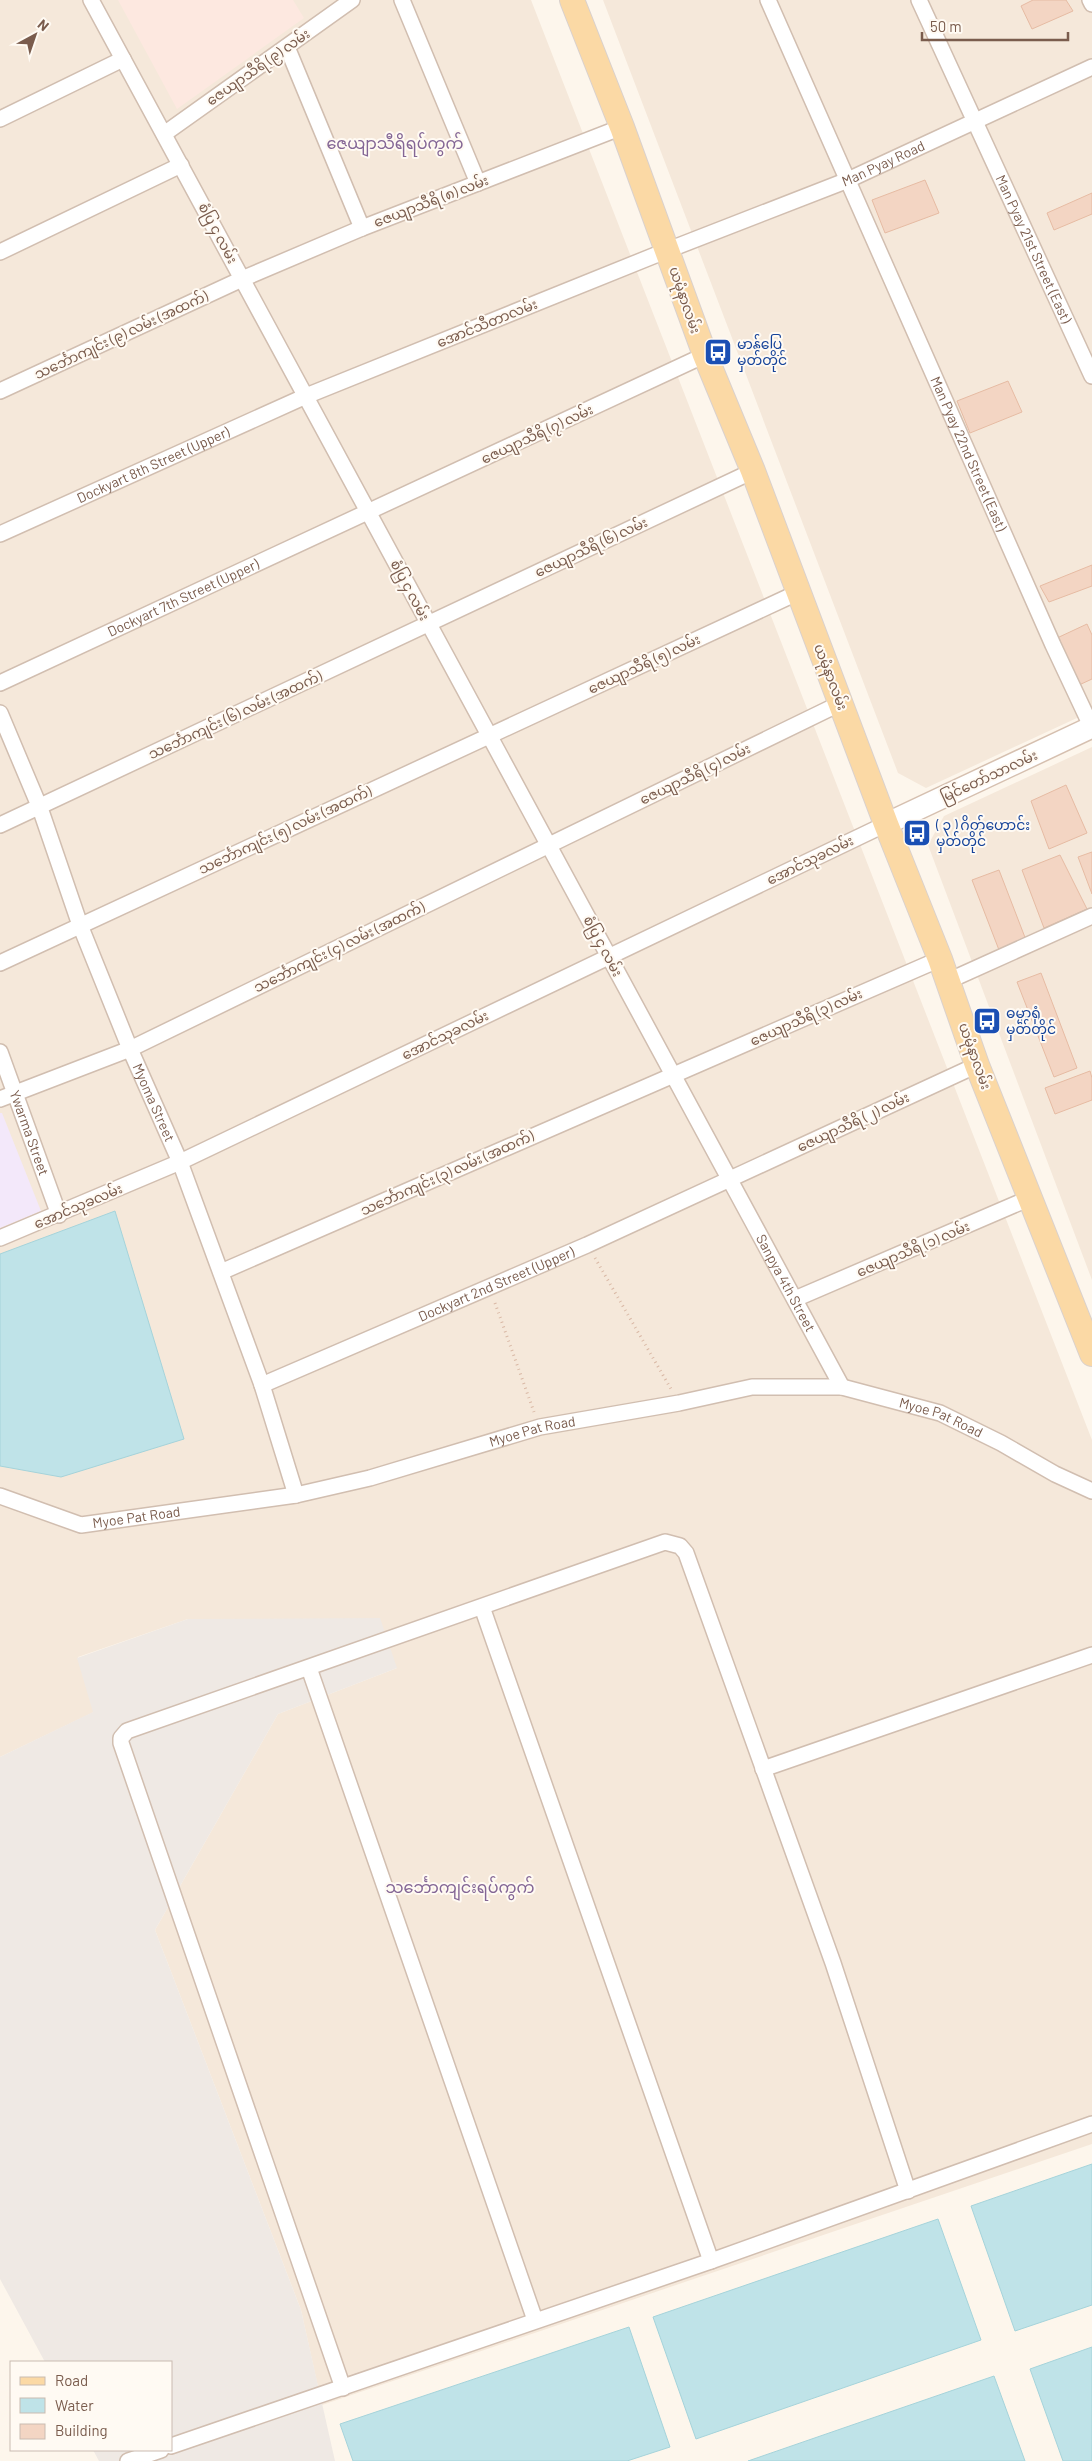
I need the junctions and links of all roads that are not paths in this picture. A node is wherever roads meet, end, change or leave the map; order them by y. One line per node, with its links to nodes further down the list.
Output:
1 (91, 0): 10 (street, စံပြ ၄ လမ်း)
2 (352, 0): 9 (street, ဇေယျာသီရိ (၉) လမ်း)
3 (402, 0): 18 (street)
4 (572, 0): 14 (main road, ယမုံနာလမ်း)
5 (768, 0): 17 (street, Man Pyay 22nd Street (East))
6 (920, 0): 13 (street, Man Pyay 21st Street (East))
7 (1090, 0): 8 (street)
8 (1092, 4)
9 (287, 47): 15 (street, ဇေယျာသီရိ (၉) လမ်း); 19 (street)
10 (123, 59): 12 (street); 15 (street, စံပြ ၄ လမ်း)
11 (1092, 67): 13 (street, Man Pyay Road)
12 (0, 119)
13 (975, 121): 17 (street, Man Pyay Road); 24 (street, Man Pyay 21st Street (East))
14 (622, 127): 18 (street, ဇေယျာသီရိ (၈) လမ်း); 20 (main road, ယမုံနာလမ်း)
15 (164, 134): 16 (street, စံပြ ၄ လမ်း)
16 (180, 165): 21 (street); 22 (street, စံပြ ၄ လမ်း)
17 (848, 180): 20 (street, Man Pyay Road); 35 (street, Man Pyay 22nd Street (East))
18 (478, 183): 19 (street, ဇေယျာသီရိ (၈) လမ်း)
19 (362, 228): 22 (street, ဇေယျာသီရိ (၈) လမ်း)
20 (668, 250): 23 (main road, ယမုံနာလမ်း); 26 (street, အောင်သီတာလမ်း)
21 (0, 252)
22 (242, 278): 25 (street, သင်္ဘောကျင်း (၉) လမ်း (အထက်)); 26 (street, စံပြ ၄ လမ်း)
23 (705, 356): 27 (main road, ယမုံနာလမ်း); 28 (street, ဇေယျာသီရိ (၇) လမ်း)
24 (1092, 376)
25 (0, 391)
26 (306, 396): 28 (street, စံပြ ၄ လမ်း); 29 (street, Dockyart 8th Street (Upper))
27 (753, 471): 30 (main road, ယမုံနာလမ်း); 31 (street, ဇေယျာသီရိ (၆) လမ်း)
28 (368, 512): 31 (street, စံပြ ၄ လမ်း); 32 (street, Dockyart 7th Street (Upper))
29 (0, 534)
30 (799, 592): 33 (main road, ယမုံနာလမ်း); 36 (street, ဇေယျာသီရိ (၅) လမ်း)
31 (429, 623): 36 (street, စံပြ ၄ လမ်း); 37 (street, သင်္ဘောကျင်း (၆) လမ်း (အထက်))
32 (0, 683)
33 (841, 703): 38 (main road, ယမုံနာလမ်း); 40 (street, ဇေယျာသီရိ (၄) လမ်း)
34 (0, 713): 37 (street, Myoma Street)
35 (1092, 727): 38 (main road, မြင်တော်သာလမ်း)
36 (489, 736): 40 (street, စံပြ ၄ လမ်း); 42 (street, သင်္ဘောကျင်း (၅) လမ်း (အထက်))
37 (40, 808): 39 (street, သင်္ဘောကျင်း (၆) လမ်း (အထက်)); 42 (street, Myoma Street)
38 (886, 824): 43 (street, အောင်သုခလမ်း); 44 (main road, ယမုံနာလမ်း)
39 (0, 825)
40 (549, 845): 43 (street, စံပြ ၄ လမ်း); 47 (street, သင်္ဘောကျင်း (၄) လမ်း (အထက်))
41 (1092, 916): 46 (street)
42 (80, 925): 45 (street, သင်္ဘောကျင်း (၅) လမ်း (အထက်)); 47 (street, Myoma Street)
43 (609, 956): 50 (street, စံပြ ၄ လမ်း); 53 (street, အောင်သုခလမ်း)
44 (940, 959): 46 (main road, ယမုံနာလမ်း); 50 (street, ဇေယျာသီရိ (၃) လမ်း)
45 (0, 963)
46 (948, 981): 49 (main road, ယမုံနာလမ်း)
47 (130, 1049): 51 (street, သင်္ဘောကျင်း (၄) လမ်း (အထက်)); 53 (street, Myoma Street)
48 (0, 1052): 51 (street, Ywarma Street)
49 (977, 1065): 54 (street, ဇေယျာသီရိ (၂) လမ်း); 55 (main road, ယမုံနာလမ်း)
50 (673, 1075): 54 (street, စံပြ ၄ လမ်း); 58 (street, သင်္ဘောကျင်း (၃) လမ်း (အထက်))
51 (16, 1093): 52 (street, သင်္ဘောကျင်း (၄) လမ်း (အထက်)); 56 (street, Ywarma Street)
52 (0, 1099)
53 (180, 1162): 56 (street, အောင်သုခလမ်း); 58 (street, Myoma Street)
54 (730, 1179): 59 (street, Sanpya 4th Street); 61 (street, Dockyart 2nd Street (Upper))
55 (1030, 1198): 59 (street, ဇေယျာသီရိ (၁) လမ်း); 60 (main road, ယမုံနာလမ်း)
56 (59, 1215): 57 (street, အောင်သုခလမ်း)
57 (0, 1238)
58 (221, 1272): 61 (street, Myoma Street)
59 (795, 1299): 62 (street, Sanpya 4th Street)
60 (1092, 1354)
61 (262, 1386): 64 (street, Myoma Street)
62 (842, 1387): 63 (street, Myoe Pat Road); 64 (street, Myoe Pat Road)
63 (1092, 1491)
64 (296, 1495): 65 (street, Myoe Pat Road)
65 (0, 1496)
66 (482, 1607): 68 (street); 69 (street); 72 (street)
67 (1092, 1655): 69 (street)
68 (309, 1668): 73 (street); 74 (street)
69 (763, 1769): 71 (street)
70 (1092, 2124): 71 (street)
71 (908, 2191): 72 (street)
72 (711, 2261): 73 (street)
73 (535, 2320): 74 (street)
74 (343, 2388): 75 (street)
75 (172, 2446)
76 (158, 2451): 77 (street)
77 (128, 2461)

